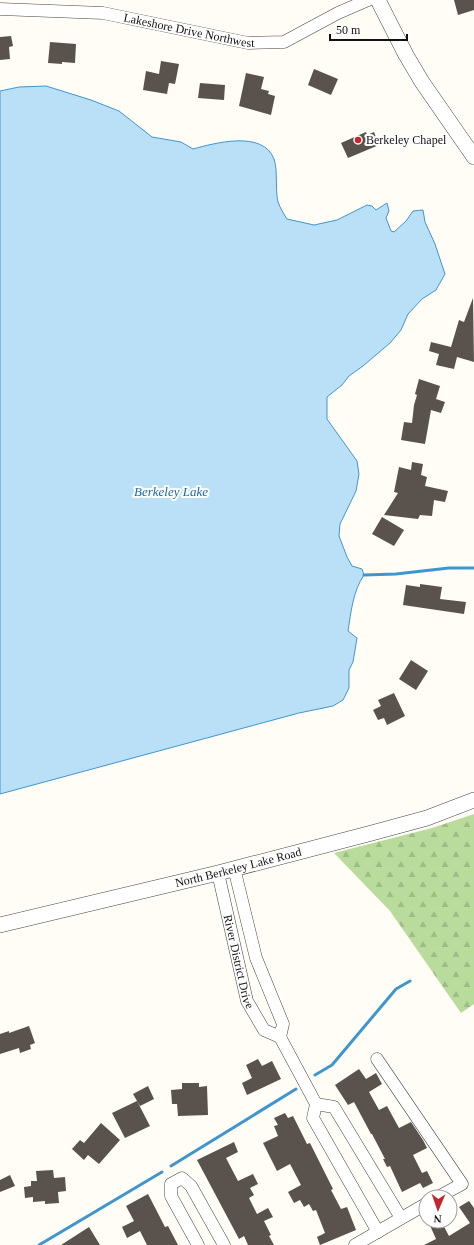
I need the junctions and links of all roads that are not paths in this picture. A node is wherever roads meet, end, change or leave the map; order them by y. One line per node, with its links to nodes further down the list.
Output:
1 (368, 0): 3 (street, Lakeshore Drive Northwest)
2 (378, 0): 4 (street)
3 (0, 9)
4 (474, 157)
5 (474, 800): 6 (street, North Berkeley Lake Road)
6 (234, 868): 7 (street, North Berkeley Lake Road); 9 (street, River District Drive)
7 (218, 873): 8 (street, North Berkeley Lake Road); 10 (street, River District Drive)
8 (0, 924)
9 (257, 960): 10 (street); 11 (street, River District Drive)
10 (239, 965): 11 (street, River District Drive)
11 (280, 1037): 13 (street, River District Drive)
12 (377, 1059): 14 (street)
13 (316, 1104): 16 (street); 17 (street, River District Drive)
14 (453, 1189)
15 (418, 1208): 16 (street)
16 (401, 1218): 17 (street)
17 (378, 1232): 20 (street)
18 (198, 1245): 19 (street)
19 (224, 1245)
20 (355, 1245)

